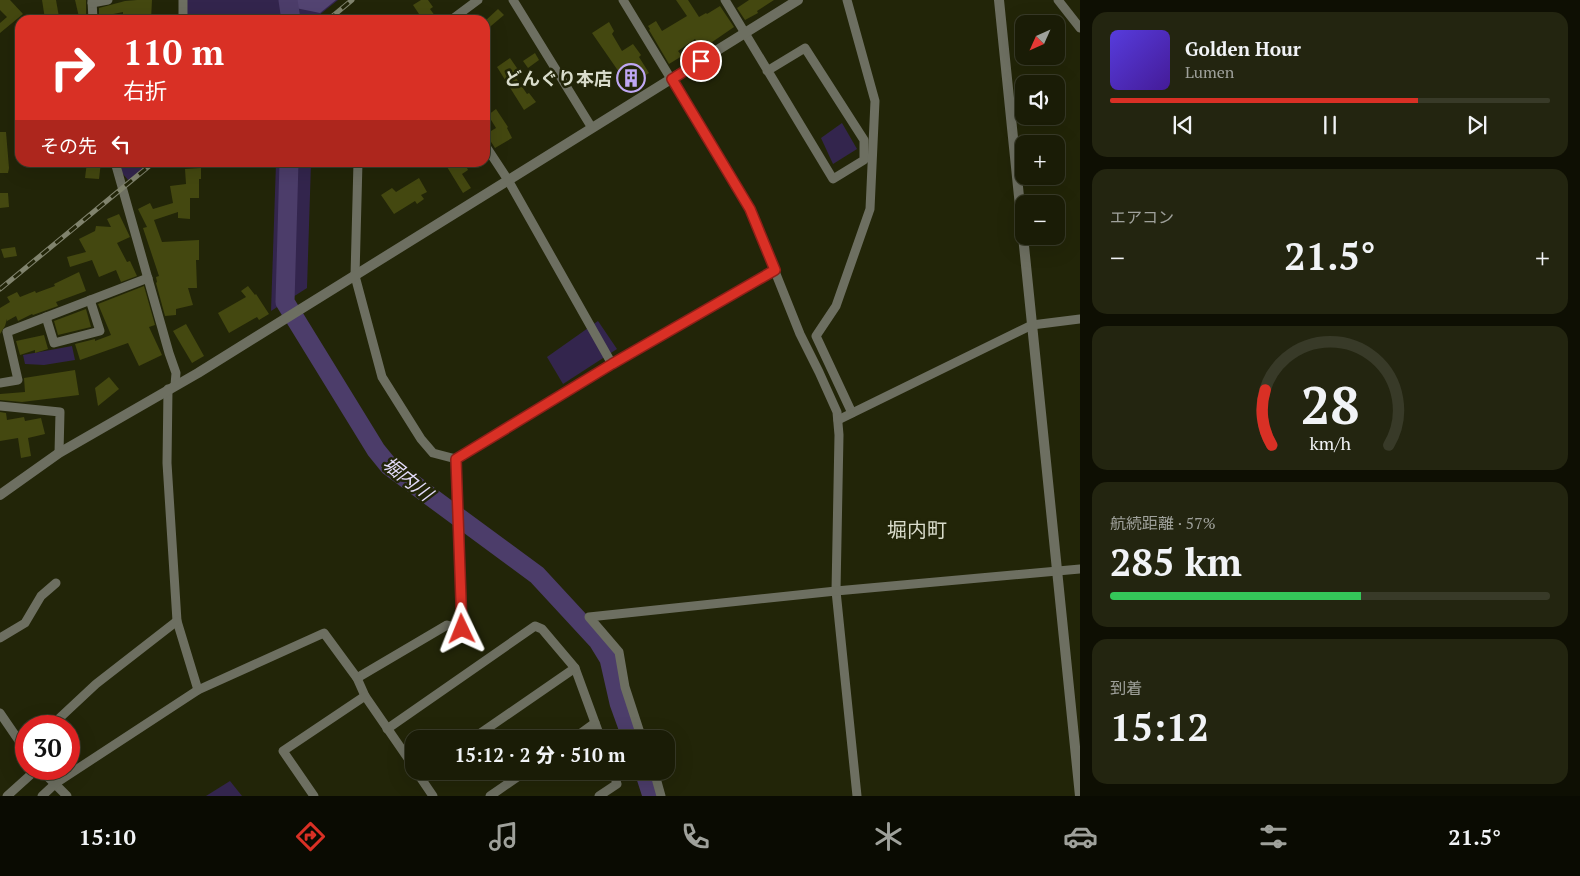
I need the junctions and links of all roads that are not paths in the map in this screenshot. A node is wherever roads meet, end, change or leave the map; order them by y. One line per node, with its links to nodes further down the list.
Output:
1 (108, 0): 11 (street)
2 (183, 0): 13 (street)
3 (478, 0): 14 (street)
4 (513, 0): 19 (street)
5 (623, 0): 18 (street)
6 (725, 0): 16 (street)
7 (798, 0): 16 (street)
8 (847, 0): 35 (street)
9 (999, 0): 30 (street)
10 (1058, 0): 15 (street)
11 (92, 1): 12 (street)
12 (93, 15)
13 (183, 15)
14 (458, 15)
15 (1080, 28)
16 (745, 34): 17 (street); 18 (street)
17 (767, 71): 17 (street)
18 (672, 79): 19 (street); 24 (street)
19 (592, 128): 23 (street)
20 (490, 153): 23 (street)
21 (116, 167): 26 (street)
22 (358, 167): 25 (street)
23 (508, 180): 25 (street); 31 (street)
24 (775, 270): 31 (street); 36 (street)
25 (355, 276): 33 (street); 38 (street)
26 (148, 278): 27 (street); 33 (street)
27 (90, 300): 28 (street); 28 (street)
28 (46, 317): 32 (street)
29 (1080, 319): 30 (street)
30 (1032, 324): 35 (street); 41 (street)
31 (612, 364): 38 (street)
32 (0, 383)
33 (172, 387): 37 (street); 44 (street)
34 (0, 406): 37 (street)
35 (852, 413): 36 (street)
36 (838, 420): 43 (street)
37 (59, 453): 39 (street)
38 (456, 459): 47 (street)
39 (0, 495)
40 (1080, 569): 41 (street)
41 (1057, 571): 43 (street); 76 (street)
42 (56, 584): 45 (street)
43 (836, 591): 57 (street); 75 (street)
44 (177, 621): 48 (street); 51 (street)
45 (0, 638)
46 (575, 668): 52 (street); 53 (street); 54 (street)
47 (357, 678): 48 (street); 49 (street)
48 (198, 690): 66 (street)
49 (365, 696): 53 (street); 70 (street)
50 (0, 713): 58 (street)
51 (63, 715)
52 (595, 723): 55 (street); 56 (street)
53 (387, 729): 59 (street)
54 (485, 730)
55 (585, 730)
56 (598, 730)
57 (639, 730)
58 (15, 735)
59 (405, 753)
60 (25, 780): 67 (street)
61 (52, 780): 66 (street)
62 (424, 780): 71 (street)
63 (513, 780): 72 (street)
64 (616, 780): 73 (street)
65 (657, 780): 74 (street)
66 (56, 783): 68 (street); 69 (street)
67 (7, 796)
68 (42, 796)
69 (67, 796)
70 (314, 796)
71 (433, 796)
72 (490, 796)
73 (599, 796)
74 (661, 796)
75 (856, 796)
76 (1080, 796)

